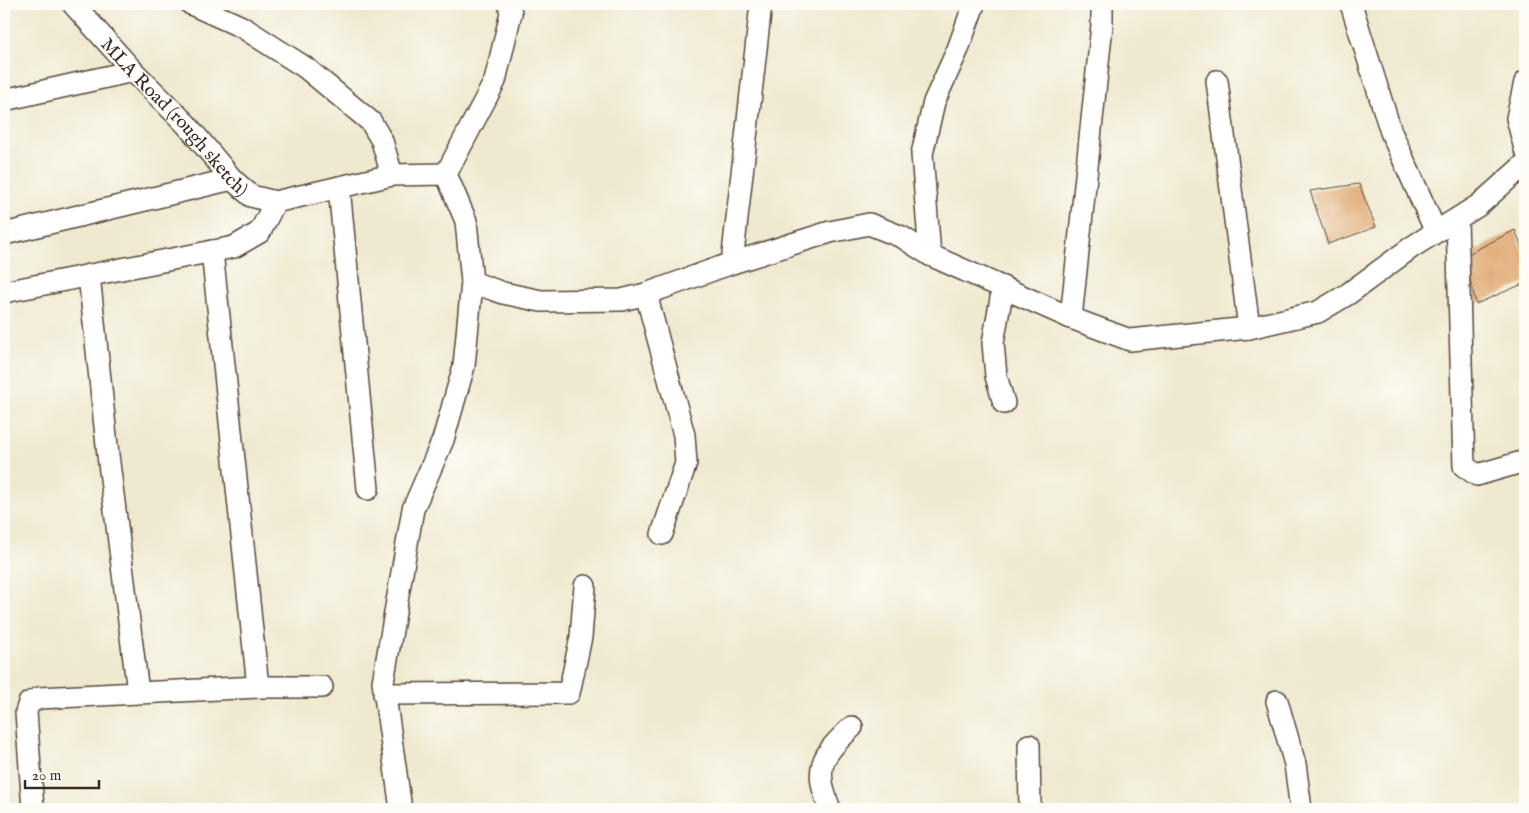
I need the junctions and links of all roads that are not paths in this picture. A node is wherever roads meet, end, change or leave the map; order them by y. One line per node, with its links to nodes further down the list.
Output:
1 (73, 4): 8 (street, MLA Road (rough sketch))
2 (192, 4): 15 (street)
3 (509, 4): 14 (street)
4 (762, 4): 24 (street)
5 (974, 4): 23 (street)
6 (1102, 4): 30 (street)
7 (1351, 4): 20 (street)
8 (133, 71): 11 (street); 16 (street, MLA Road (rough sketch))
9 (1217, 81): 31 (street)
10 (1525, 82): 12 (street)
11 (4, 100)
12 (1525, 149)
13 (1525, 164): 19 (street)
14 (446, 174): 15 (street, MLA Road (rough sketch)); 26 (street)
15 (392, 175): 17 (street, MLA Road (rough sketch))
16 (232, 179): 18 (street, MLA Road (rough sketch)); 21 (street)
17 (339, 187): 18 (street, MLA Road (rough sketch)); 34 (street)
18 (275, 202): 22 (street)
19 (1457, 219): 20 (street); 33 (street)
20 (1436, 232): 31 (street)
21 (4, 234)
22 (212, 251): 25 (street); 37 (street)
23 (930, 255): 24 (street); 27 (street)
24 (732, 263): 29 (street)
25 (89, 275): 28 (street); 39 (street)
26 (472, 282): 29 (street); 40 (street)
27 (1003, 288): 30 (street); 32 (street)
28 (4, 292)
29 (646, 294): 35 (street)
30 (1071, 318): 31 (street)
31 (1248, 328)
32 (1004, 403)
33 (1525, 461)
34 (368, 488)
35 (662, 534)
36 (585, 586): 40 (street)
37 (258, 687): 38 (street); 39 (street)
38 (322, 687)
39 (138, 692): 44 (street)
40 (384, 694): 45 (street)
41 (1277, 701): 48 (street)
42 (852, 727): 46 (street)
43 (1029, 745): 47 (street)
44 (33, 809)
45 (401, 809)
46 (830, 809)
47 (1030, 809)
48 (1301, 809)

